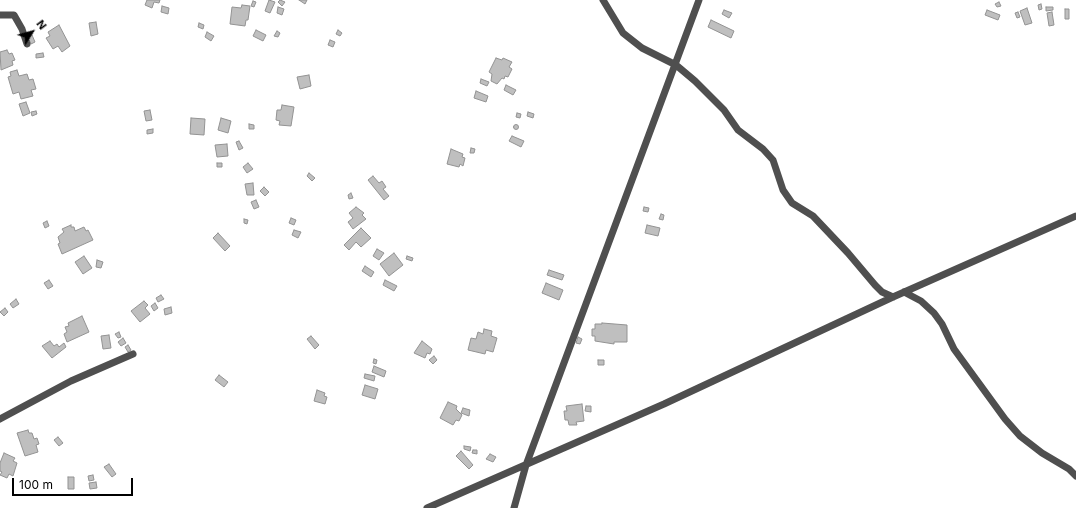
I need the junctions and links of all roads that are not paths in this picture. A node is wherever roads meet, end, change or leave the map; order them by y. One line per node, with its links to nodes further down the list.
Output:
1 (603, 0): 5 (street)
2 (699, 0): 5 (street)
3 (0, 15): 4 (street)
4 (28, 44)
5 (676, 65): 8 (street); 11 (street)
6 (1076, 216): 7 (street)
7 (904, 292): 8 (street); 12 (street)
8 (893, 297): 11 (street)
9 (133, 354): 10 (street)
10 (0, 419)
11 (526, 465): 13 (street); 14 (street)
12 (1076, 476)
13 (427, 508)
14 (514, 508)

